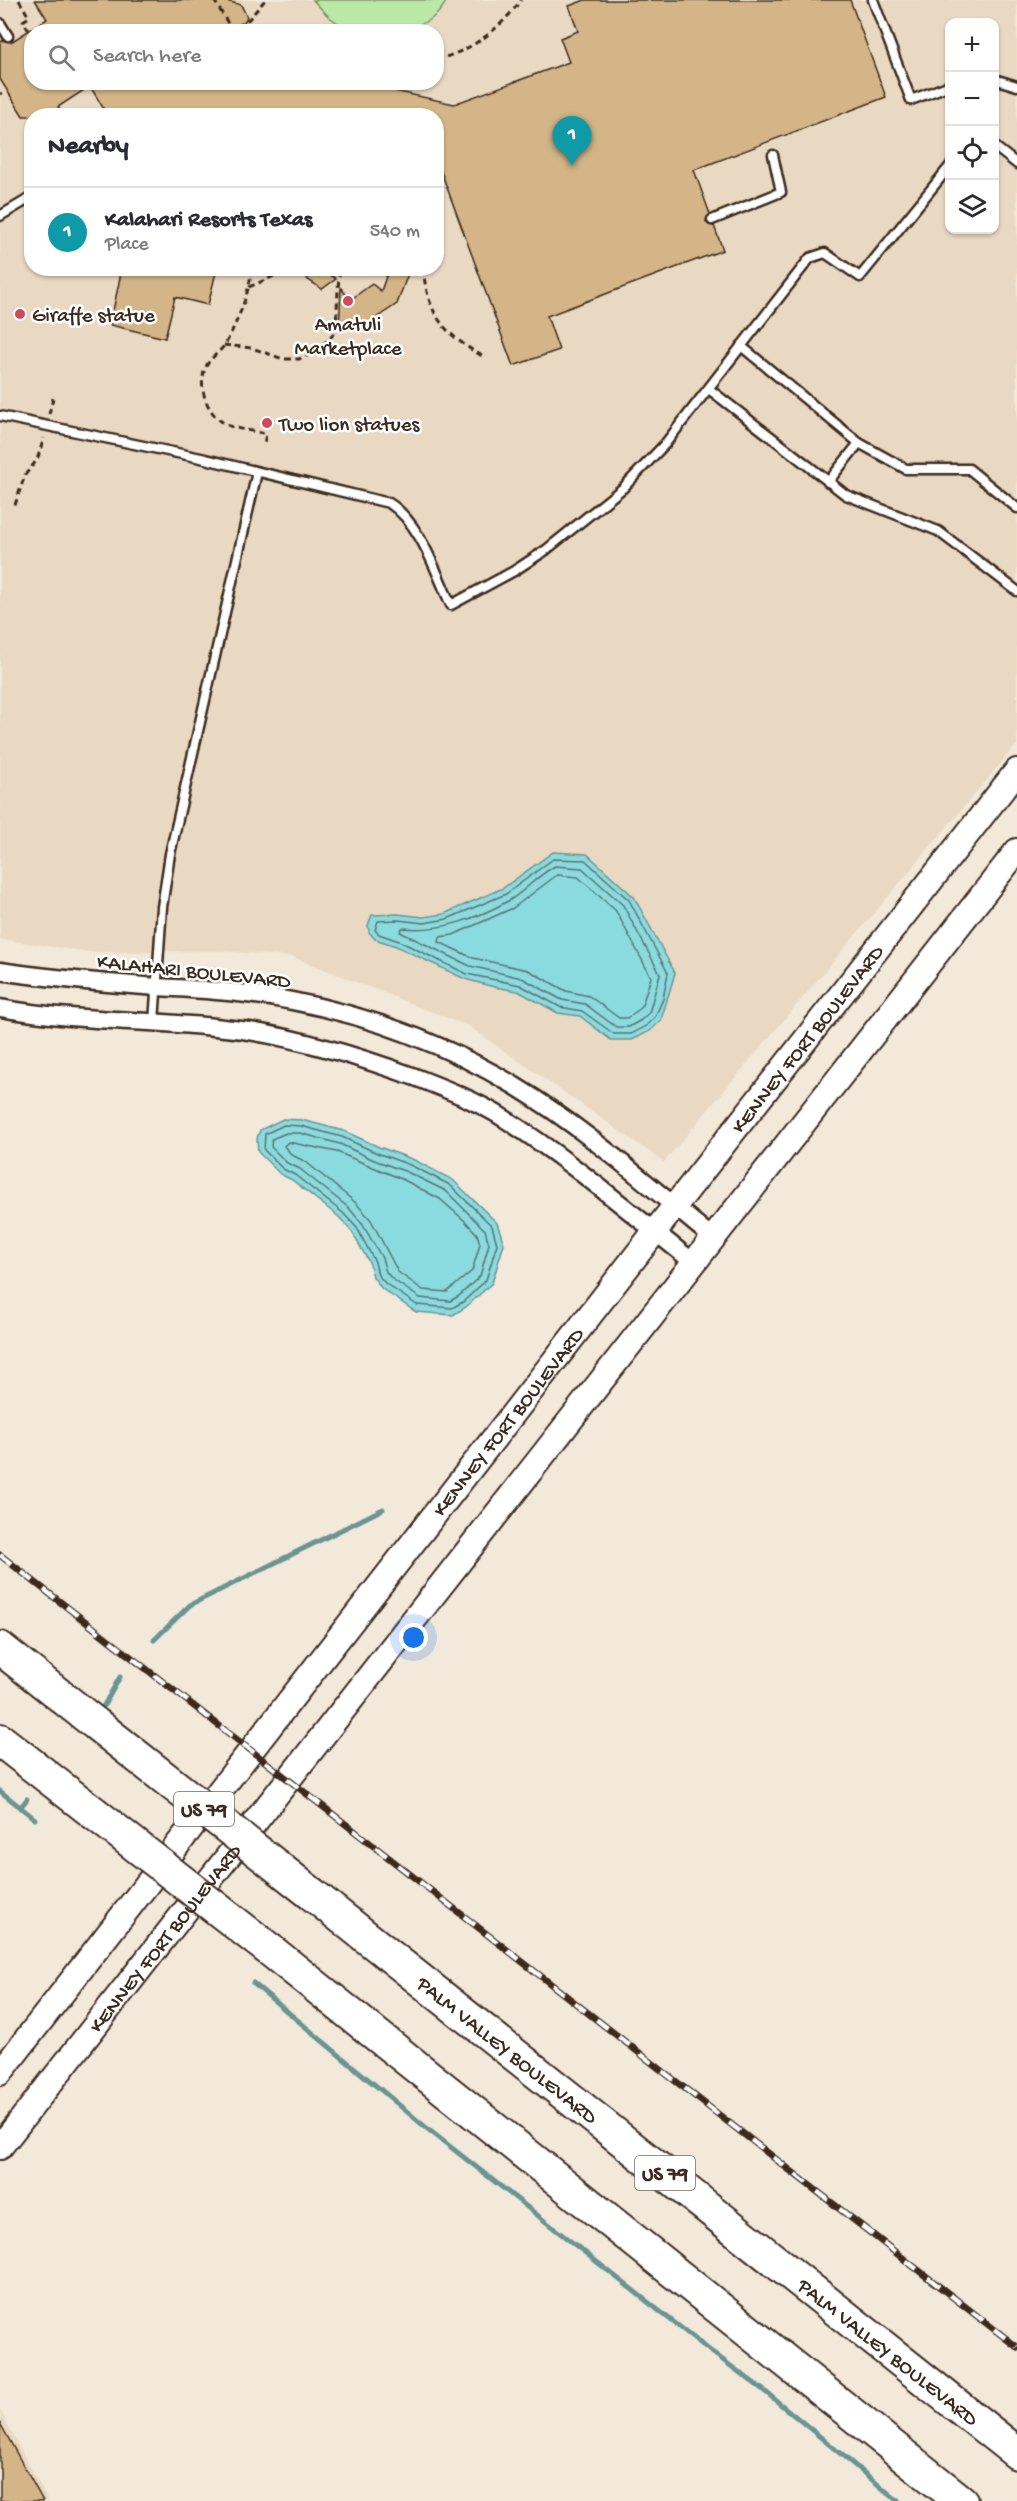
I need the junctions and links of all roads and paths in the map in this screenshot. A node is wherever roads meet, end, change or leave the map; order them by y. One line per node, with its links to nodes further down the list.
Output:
1 (18, 0): 7 (path)
2 (214, 0): 8 (path)
3 (266, 0): 9 (path)
4 (521, 0): 11 (path)
5 (873, 0): 14 (lane)
6 (0, 23): 10 (lane)
7 (25, 24)
8 (228, 24)
9 (241, 24)
10 (8, 36)
11 (444, 57)
12 (999, 81): 13 (lane)
13 (1017, 86)
14 (945, 87)
15 (999, 150): 17 (lane)
16 (773, 155): 21 (lane)
17 (1017, 164)
18 (945, 172): 28 (lane)
19 (24, 202): 20 (lane)
20 (0, 216)
21 (712, 220)
22 (251, 276): 26 (path)
23 (274, 276): 26 (path)
24 (339, 276): 27 (path)
25 (424, 276): 29 (path)
26 (249, 287): 27 (path)
27 (224, 345): 36 (path)
28 (741, 346): 30 (lane); 35 (lane)
29 (484, 357)
30 (709, 389): 37 (lane); 38 (lane)
31 (53, 398): 33 (path)
32 (0, 416): 37 (lane)
33 (48, 416)
34 (44, 436): 39 (path)
35 (859, 443): 38 (lane); 40 (lane)
36 (264, 444)
37 (257, 472): 45 (lane)
38 (828, 482): 41 (lane)
39 (15, 505)
40 (1017, 508)
41 (1017, 591)
42 (1017, 771): 48 (main road, KENNEY FORT BOULEVARD)
43 (1017, 851): 50 (main road, KENNEY FORT BOULEVARD)
44 (0, 971): 45 (street, KALAHARI BOULEVARD)
45 (156, 987): 47 (lane); 48 (street, KALAHARI BOULEVARD)
46 (0, 1008): 47 (street)
47 (154, 1022): 49 (street)
48 (674, 1207): 49 (main road, KENNEY FORT BOULEVARD); 50 (street, KALAHARI BOULEVARD)
49 (655, 1232): 51 (street); 54 (main road, KENNEY FORT BOULEVARD)
50 (713, 1238): 51 (main road, KENNEY FORT BOULEVARD)
51 (693, 1262): 55 (main road, KENNEY FORT BOULEVARD)
52 (0, 1648): 56 (highway, PALM VALLEY BOULEVARD / US 79, bridge)
53 (0, 1740): 57 (highway, bridge)
54 (0, 2073)
55 (0, 2147)
56 (1017, 2453)
57 (961, 2501)

